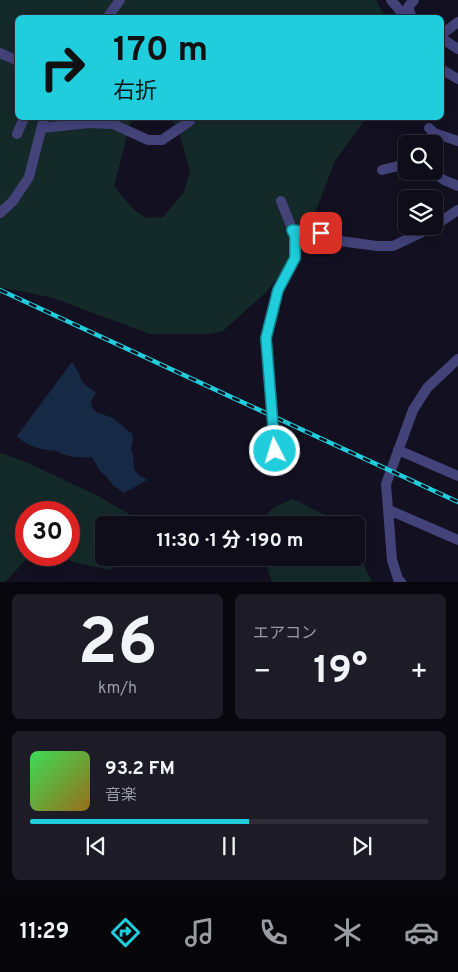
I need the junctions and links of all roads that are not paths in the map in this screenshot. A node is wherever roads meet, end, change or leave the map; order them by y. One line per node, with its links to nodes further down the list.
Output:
1 (120, 0): 4 (street)
2 (391, 0): 5 (street)
3 (414, 0): 6 (street)
4 (109, 15)
5 (404, 15)
6 (411, 15)
7 (458, 22): 8 (street)
8 (444, 34)
9 (444, 39): 10 (street)
10 (458, 49)
11 (0, 53): 12 (street)
12 (15, 60)
13 (444, 72): 14 (street)
14 (458, 80)
15 (23, 120): 19 (street)
16 (190, 121): 17 (street)
17 (43, 123): 27 (street)
18 (429, 128): 20 (street)
19 (16, 134)
20 (458, 141)
21 (398, 166): 22 (street)
22 (382, 170)
23 (443, 179): 24 (street)
24 (458, 186)
25 (281, 201): 28 (street)
26 (458, 210): 28 (street)
27 (0, 213)
28 (292, 230): 31 (street, bridge)
29 (458, 359): 30 (street)
30 (398, 450): 32 (street); 33 (street)
31 (275, 451)
32 (458, 476)
33 (389, 510): 34 (street); 35 (street)
34 (458, 540)
35 (401, 582)

